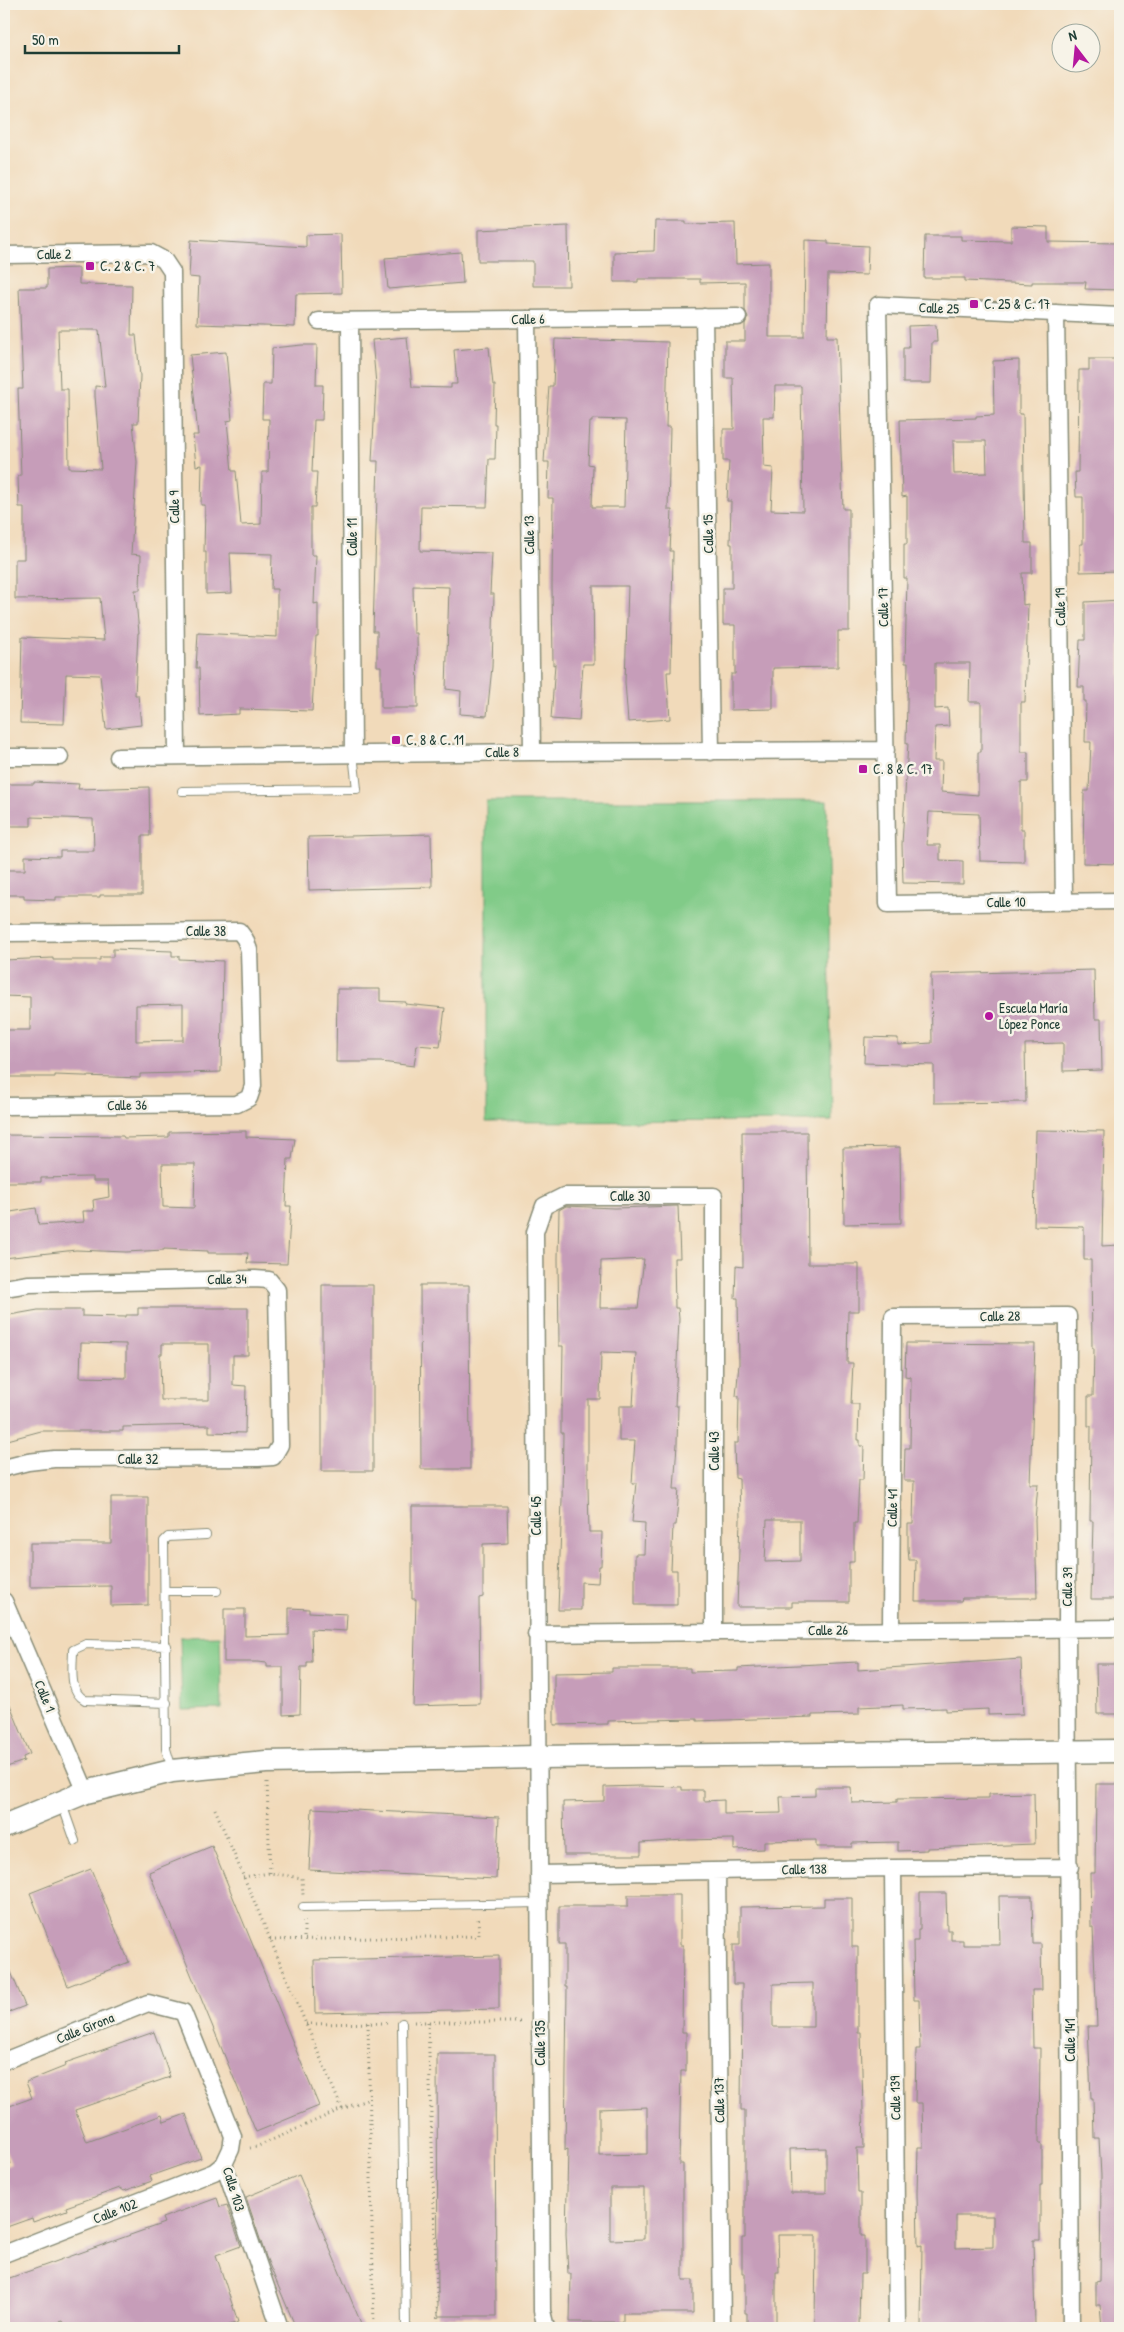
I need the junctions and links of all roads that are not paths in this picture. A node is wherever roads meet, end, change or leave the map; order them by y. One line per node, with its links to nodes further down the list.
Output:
1 (4, 255): 2 (street, Calle 2)
2 (164, 260): 15 (street, Calle 9)
3 (878, 306): 4 (street, Calle 25); 11 (street, Calle 17)
4 (1056, 313): 5 (street, Calle 25); 20 (street, Calle 19)
5 (1120, 316)
6 (704, 317): 7 (street, Calle 6); 8 (street, Calle 6); 13 (street, Calle 15)
7 (738, 317)
8 (527, 319): 10 (street, Calle 6); 12 (street, Calle 13)
9 (319, 321): 10 (street, Calle 6)
10 (350, 321): 14 (street, Calle 11)
11 (886, 750): 13 (street, Calle 8); 22 (street, Calle 17)
12 (532, 752): 13 (street, Calle 8); 14 (street, Calle 8)
13 (711, 752)
14 (353, 754): 15 (street, Calle 8); 19 (lane)
15 (177, 756): 18 (street, Calle 8)
16 (4, 757): 17 (street)
17 (60, 757)
18 (118, 757)
19 (182, 791)
20 (1064, 901): 21 (street, Calle 10); 22 (street, Calle 10)
21 (1120, 901)
22 (892, 904)
23 (4, 933): 24 (street, Calle 38)
24 (249, 1098): 25 (street, Calle 36)
25 (4, 1106)
26 (715, 1270): 27 (street, Calle 30); 40 (street, Calle 43)
27 (535, 1274): 41 (street, Calle 45)
28 (4, 1288): 31 (street, Calle 34)
29 (893, 1387): 30 (street, Calle 28); 39 (street, Calle 41)
30 (1069, 1423): 37 (street, Calle 39)
31 (273, 1457): 32 (street, Calle 32)
32 (4, 1468)
33 (206, 1535): 34 (lane)
34 (166, 1591): 35 (lane); 42 (lane)
35 (217, 1591)
36 (4, 1601): 48 (street, Calle 1)
37 (1067, 1628): 38 (street, Calle 26); 39 (street, Calle 26); 45 (street, Calle 39)
38 (1120, 1628)
39 (890, 1630): 40 (street, Calle 26)
40 (714, 1632): 41 (street, Calle 26)
41 (536, 1634): 46 (street, Calle 45)
42 (167, 1646): 43 (lane); 43 (lane)
43 (167, 1703): 47 (lane)
44 (1120, 1751): 45 (street)
45 (1069, 1752): 46 (street); 52 (street, Calle 141)
46 (537, 1757): 47 (street); 55 (street, Calle 135)
47 (172, 1771): 48 (street)
48 (86, 1792): 49 (street)
49 (61, 1802): 50 (street); 51 (lane)
50 (4, 1826)
51 (75, 1841)
52 (1070, 1867): 53 (street, Calle 138); 68 (street, Calle 141)
53 (893, 1868): 54 (street, Calle 138); 67 (street, Calle 139)
54 (717, 1871): 55 (street, Calle 138); 66 (street, Calle 137)
55 (539, 1874): 56 (street, Calle 135)
56 (540, 1903): 57 (lane); 65 (street, Calle 135)
57 (303, 1907)
58 (166, 2008): 60 (street, Calle Girona); 61 (street, Calle 103)
59 (402, 2023): 64 (lane)
60 (4, 2061)
61 (224, 2164): 62 (street, Calle 102); 63 (street, Calle 103)
62 (4, 2254)
63 (280, 2328)
64 (406, 2328)
65 (546, 2328)
66 (722, 2328)
67 (898, 2328)
68 (1071, 2328)

